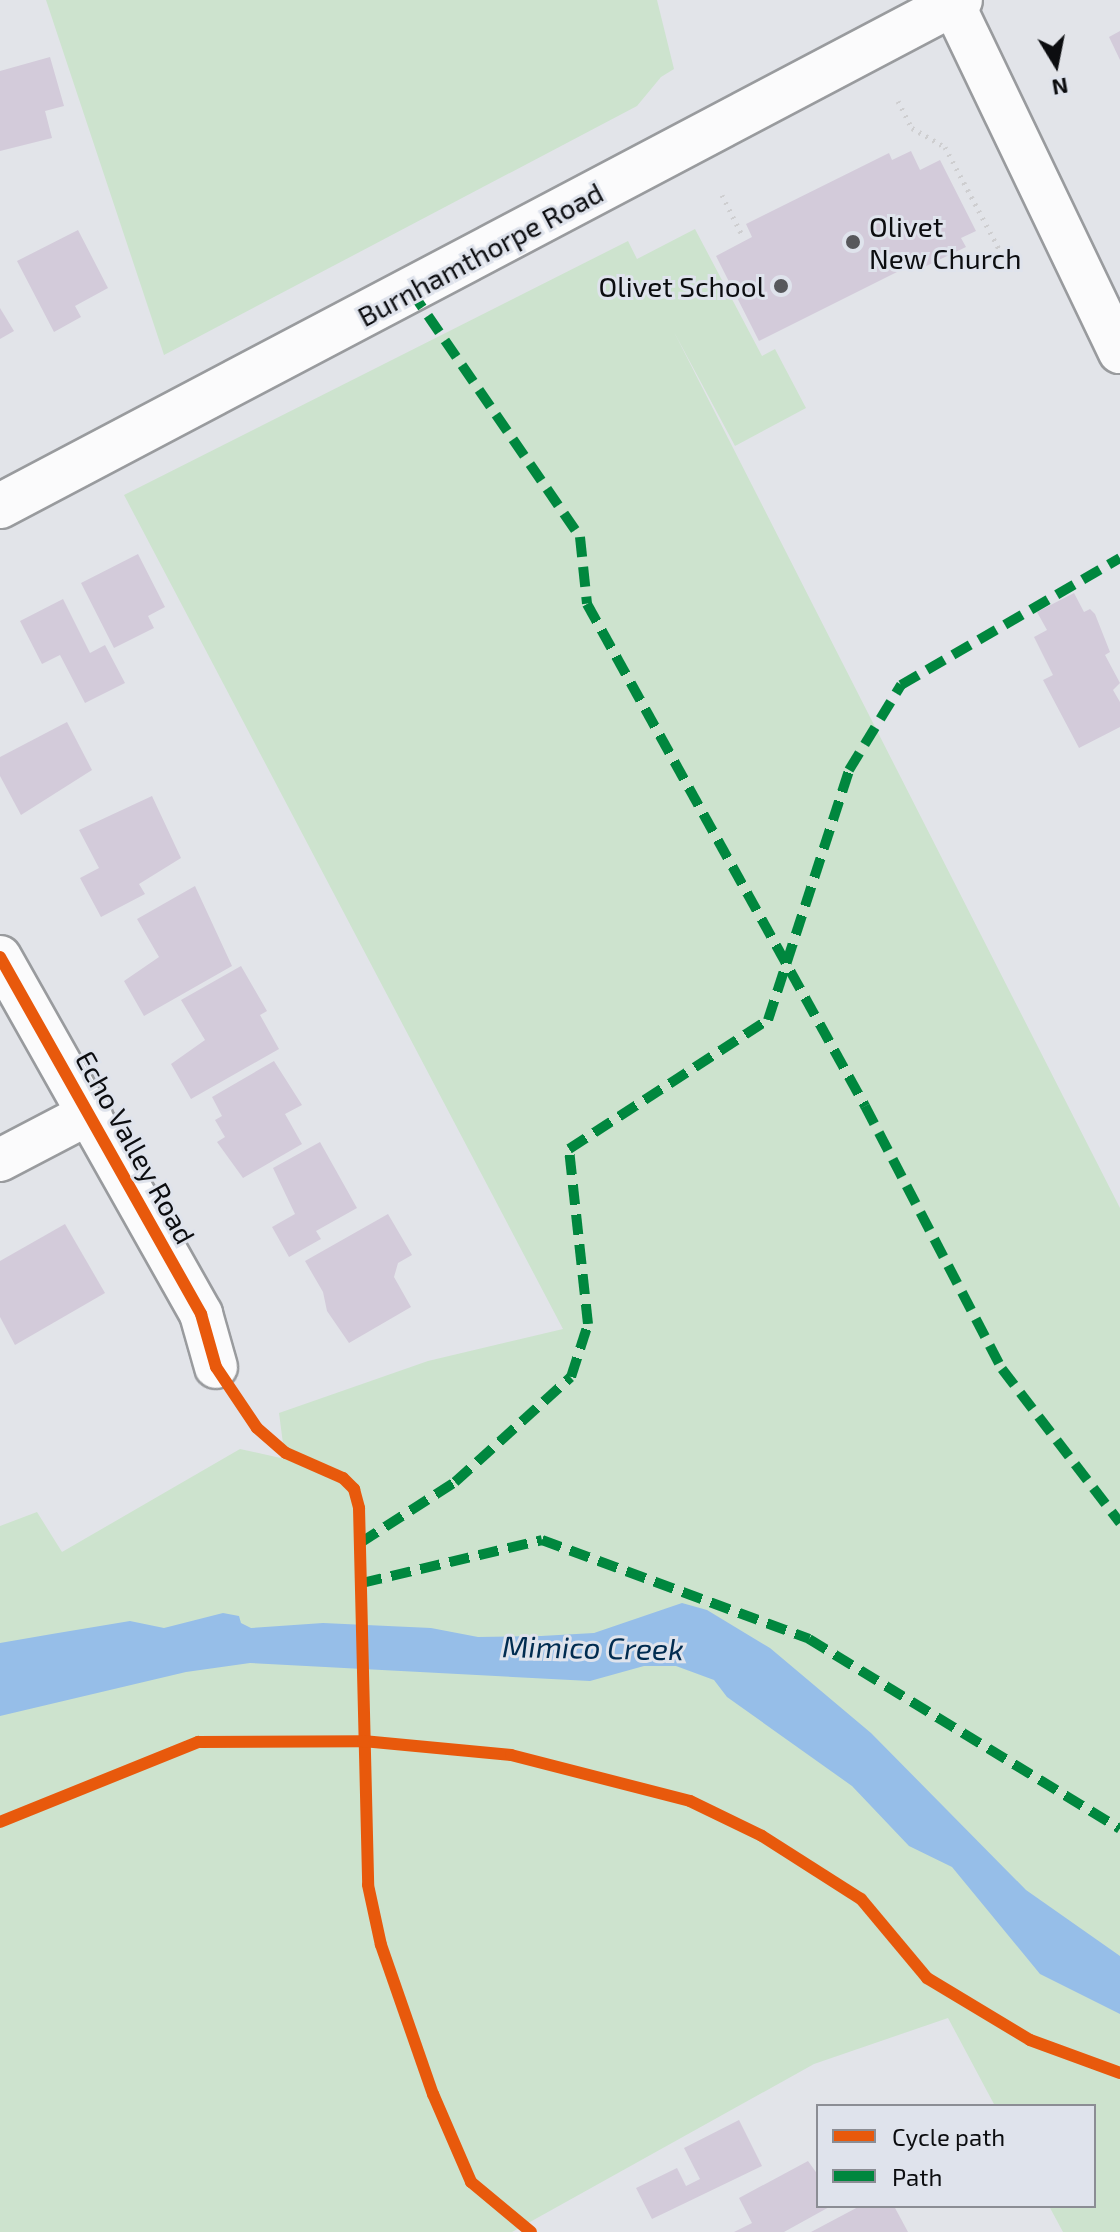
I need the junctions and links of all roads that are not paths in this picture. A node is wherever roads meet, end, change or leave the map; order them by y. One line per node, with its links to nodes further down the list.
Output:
1 (956, 2): 2 (street); 3 (main road, Burnhamthorpe Road)
2 (1120, 352)
3 (0, 506)
4 (0, 957): 5 (street, Echo Valley Road)
5 (90, 1113): 6 (street); 7 (street, Echo Valley Road)
6 (0, 1160)
7 (216, 1367)

